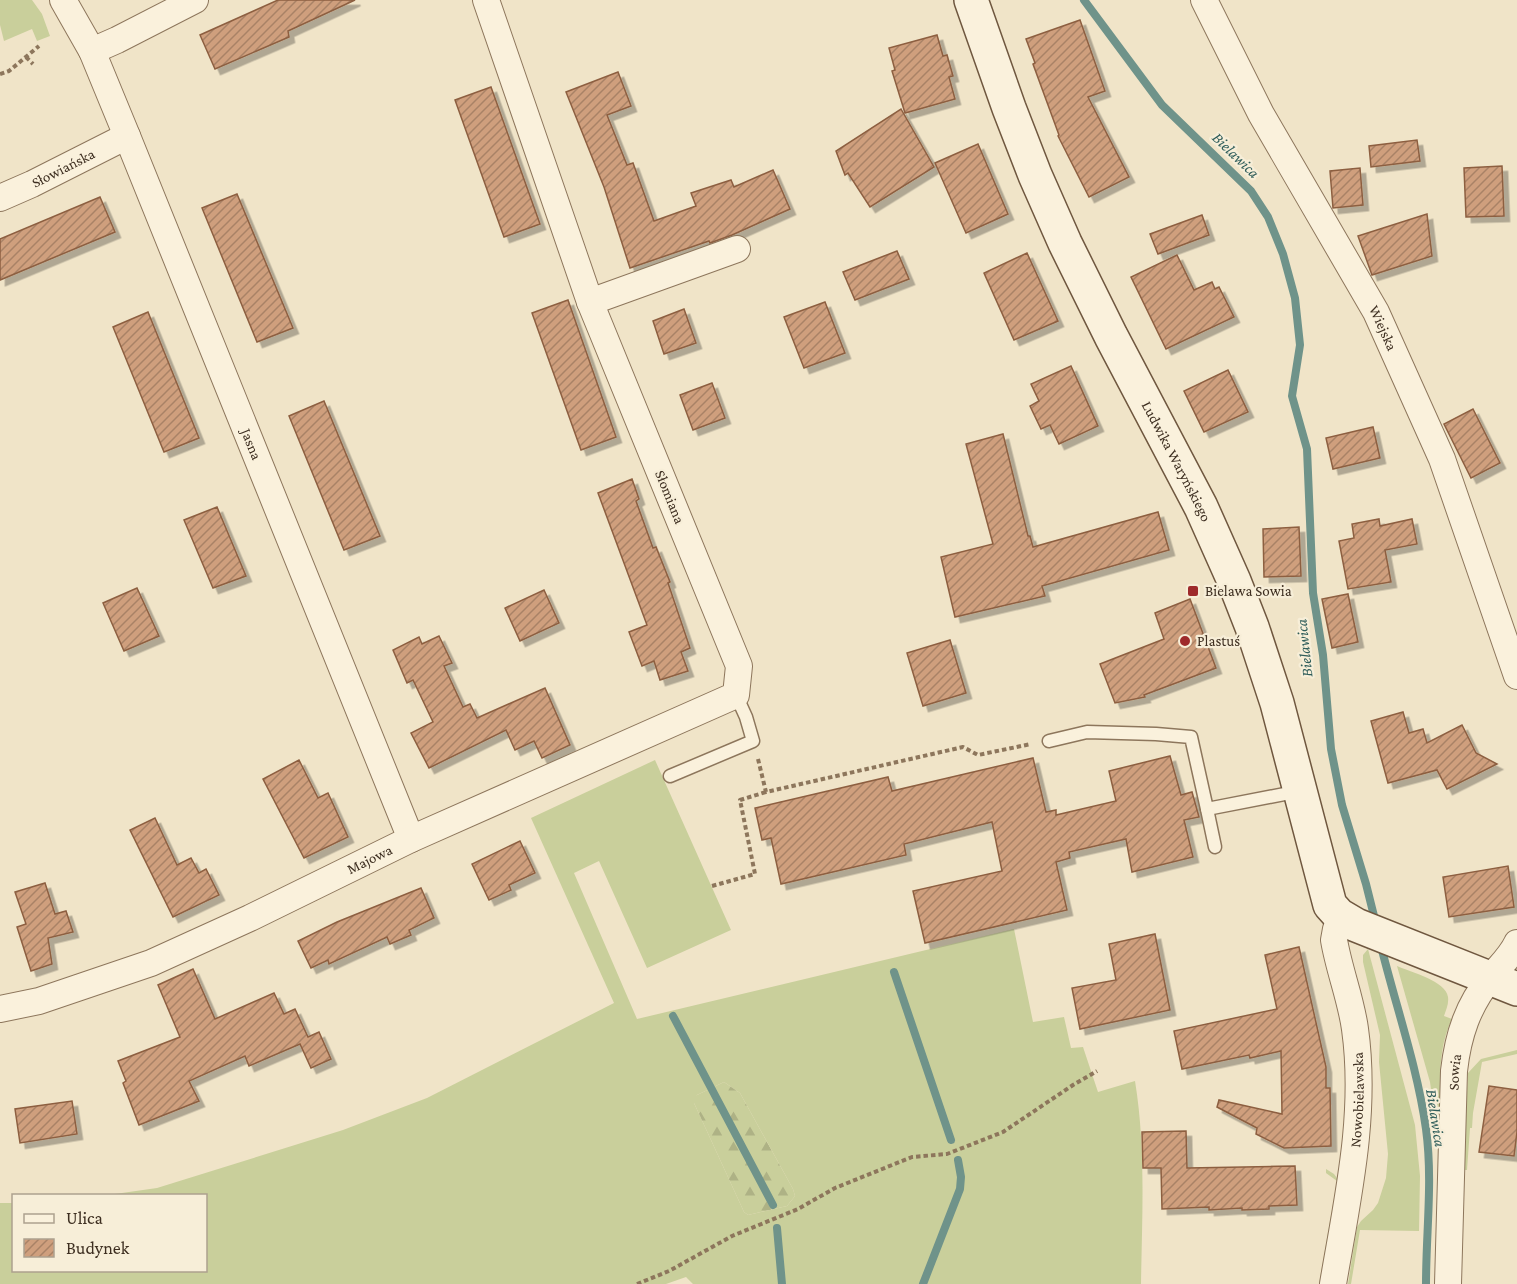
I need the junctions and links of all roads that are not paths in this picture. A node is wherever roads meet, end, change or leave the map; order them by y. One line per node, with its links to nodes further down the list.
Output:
1 (63, 0): 6 (street, Jasna)
2 (195, 0): 6 (street)
3 (486, 0): 10 (street, Słomiana)
4 (971, 0): 15 (main road, Ludwika Waryńskiego)
5 (1204, 0): 11 (street, Wiejska)
6 (92, 51): 7 (street, Jasna)
7 (128, 136): 8 (street, Słowiańska); 17 (street, Jasna)
8 (0, 198)
9 (737, 249): 10 (street)
10 (590, 302): 12 (street, Słomiana)
11 (1517, 676)
12 (736, 695): 14 (lane); 17 (street, Majowa)
13 (1049, 741): 16 (lane)
14 (670, 776)
15 (1301, 791): 16 (lane); 19 (main road, Ludwika Waryńskiego)
16 (1207, 809): 18 (lane)
17 (411, 839): 22 (street, Majowa)
18 (1215, 847)
19 (1349, 921): 21 (main road); 23 (street, Nowobielawska)
20 (1517, 943): 21 (street)
21 (1504, 983): 24 (street, Sowia)
22 (0, 1009)
23 (1333, 1284)
24 (1448, 1284)

